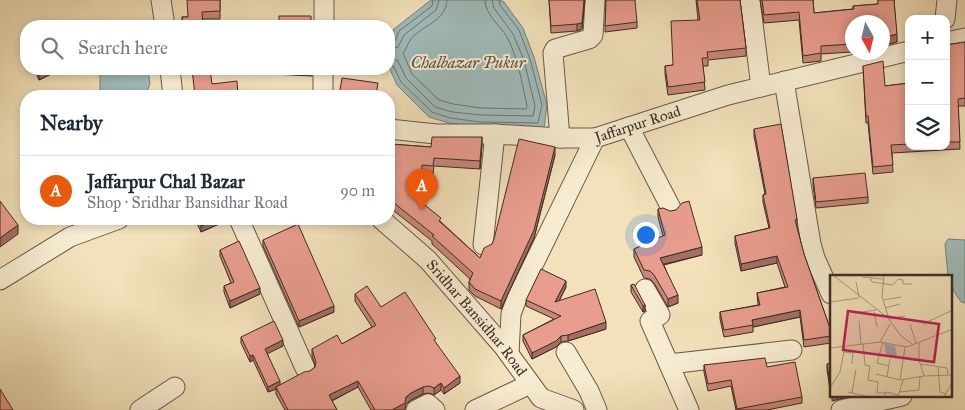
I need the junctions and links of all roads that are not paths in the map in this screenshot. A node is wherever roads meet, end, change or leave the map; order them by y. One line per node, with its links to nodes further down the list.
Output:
1 (161, 0): 7 (street)
2 (324, 0): 8 (street)
3 (595, 0): 21 (street)
4 (750, 0): 15 (street)
5 (947, 0): 6 (street)
6 (945, 15)
7 (164, 20)
8 (324, 20)
9 (965, 38): 10 (street)
10 (950, 41)
11 (905, 52): 14 (street, Jaffarpur Road)
12 (171, 75): 16 (street)
13 (323, 75): 17 (street)
14 (784, 81): 15 (street, Jaffarpur Road); 30 (street)
15 (761, 87): 18 (street, Jaffarpur Road)
16 (172, 90)
17 (323, 90)
18 (629, 126): 22 (street, Jaffarpur Road); 23 (street)
19 (395, 130): 20 (street)
20 (495, 134): 21 (street); 27 (street)
21 (560, 138): 22 (street)
22 (595, 138): 33 (street, Jaffarpur Road)
23 (671, 208)
24 (103, 225): 28 (street)
25 (242, 225): 35 (street)
26 (388, 225): 33 (street, Sridhar Bansidhar Road)
27 (484, 245)
28 (0, 280)
29 (645, 289): 34 (street)
30 (830, 292)
31 (792, 350): 34 (street)
32 (566, 352): 44 (street)
33 (509, 354): 37 (street, Sridhar Bansidhar Road)
34 (669, 364): 45 (street)
35 (304, 368)
36 (175, 387): 39 (street)
37 (540, 397): 42 (street); 43 (street)
38 (893, 398): 46 (street)
39 (140, 410)
40 (416, 410): 41 (street)
41 (435, 410)
42 (475, 410)
43 (574, 410)
44 (597, 410)
45 (689, 410)
46 (841, 410)

